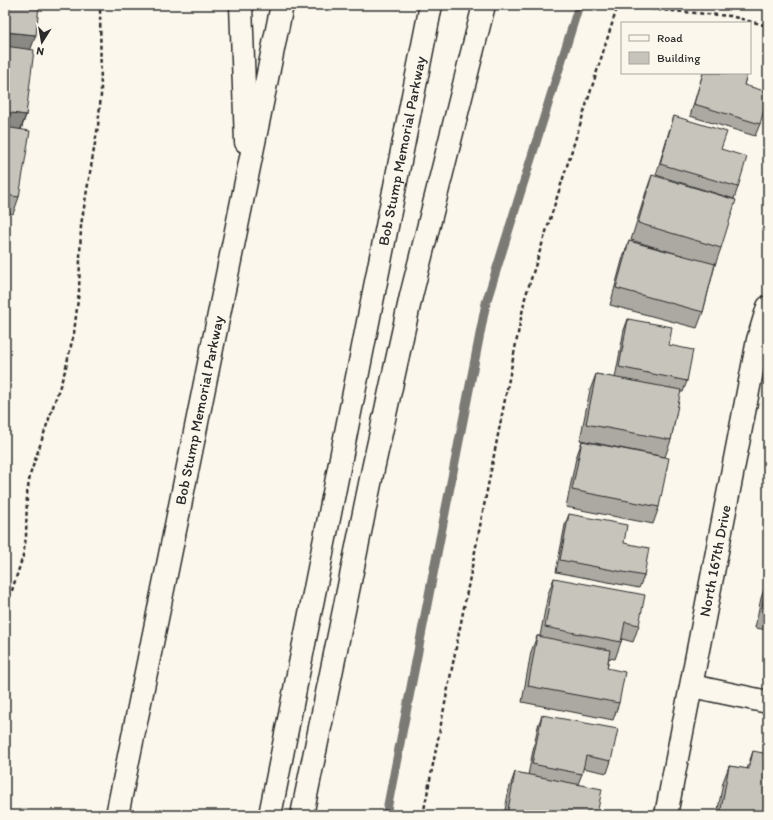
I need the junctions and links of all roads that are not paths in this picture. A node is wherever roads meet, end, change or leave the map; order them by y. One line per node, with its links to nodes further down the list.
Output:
1 (241, 5): 5 (main road)
2 (282, 5): 5 (main road, Bob Stump Memorial Parkway)
3 (431, 5): 10 (main road, Bob Stump Memorial Parkway)
4 (484, 5): 11 (main road)
5 (247, 179): 9 (main road, Bob Stump Memorial Parkway)
6 (768, 307): 7 (main road, North 167th Drive)
7 (692, 686): 8 (main road); 12 (main road, North 167th Drive)
8 (768, 702)
9 (117, 815)
10 (270, 815)
11 (302, 815)
12 (666, 815)

